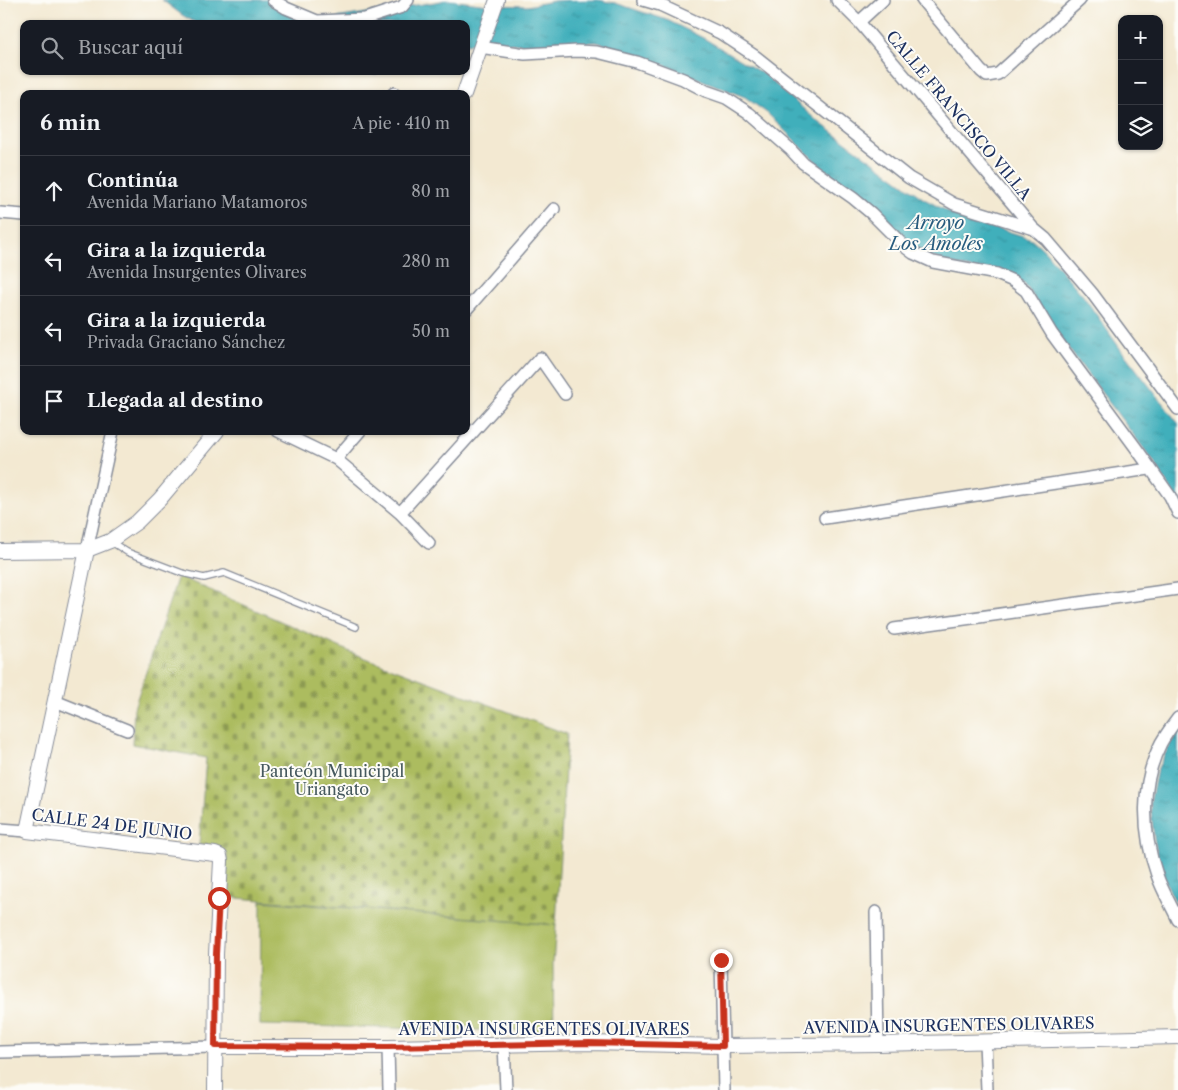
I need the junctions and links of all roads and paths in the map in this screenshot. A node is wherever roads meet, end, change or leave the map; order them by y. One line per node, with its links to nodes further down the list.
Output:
1 (273, 0): 9 (street)
2 (408, 0): 10 (street)
3 (644, 0): 17 (street)
4 (837, 0): 11 (street, CALLE FRANCISCO VILLA)
5 (883, 0): 11 (street)
6 (922, 0): 7 (street)
7 (1080, 0)
8 (496, 2): 12 (street)
9 (315, 20)
10 (341, 20)
11 (859, 22): 17 (street, CALLE FRANCISCO VILLA)
12 (481, 45): 13 (street); 26 (street)
13 (465, 90)
14 (554, 209): 18 (street)
15 (0, 213): 16 (street)
16 (20, 215)
17 (1034, 229): 20 (street, CALLE FRANCISCO VILLA)
18 (470, 305)
19 (565, 394): 27 (street)
20 (1178, 409)
21 (113, 435): 32 (street)
22 (214, 435): 30 (street)
23 (286, 435): 25 (street)
24 (357, 435): 25 (street)
25 (336, 459): 27 (street)
26 (1150, 469): 28 (street); 29 (street)
27 (400, 513): 31 (street)
28 (1178, 513)
29 (825, 518)
30 (110, 541): 32 (street); 35 (lane)
31 (429, 543)
32 (87, 550): 33 (street); 37 (street)
33 (0, 551)
34 (1178, 589): 36 (street)
35 (356, 627)
36 (894, 630)
37 (55, 701): 39 (street); 41 (street)
38 (1178, 718): 43 (street)
39 (127, 730)
40 (0, 830): 41 (street, CALLE 24 DE JUNIO)
41 (27, 831): 49 (street, CALLE 24 DE JUNIO)
42 (876, 912): 48 (street)
43 (1178, 920)
44 (721, 960): 50 (street)
45 (1178, 1037): 46 (street, AVENIDA INSURGENTES OLIVARES)
46 (986, 1042): 48 (street, AVENIDA INSURGENTES OLIVARES); 57 (street)
47 (504, 1044): 50 (street, AVENIDA INSURGENTES OLIVARES); 51 (street, AVENIDA INSURGENTES OLIVARES); 55 (street)
48 (878, 1044): 50 (street, AVENIDA INSURGENTES OLIVARES)
49 (215, 1046): 51 (street, AVENIDA INSURGENTES OLIVARES); 52 (street, AVENIDA INSURGENTES OLIVARES); 53 (street)
50 (723, 1046): 56 (street)
51 (388, 1047): 54 (street)
52 (0, 1052)
53 (215, 1090)
54 (389, 1090)
55 (506, 1090)
56 (724, 1090)
57 (987, 1090)

